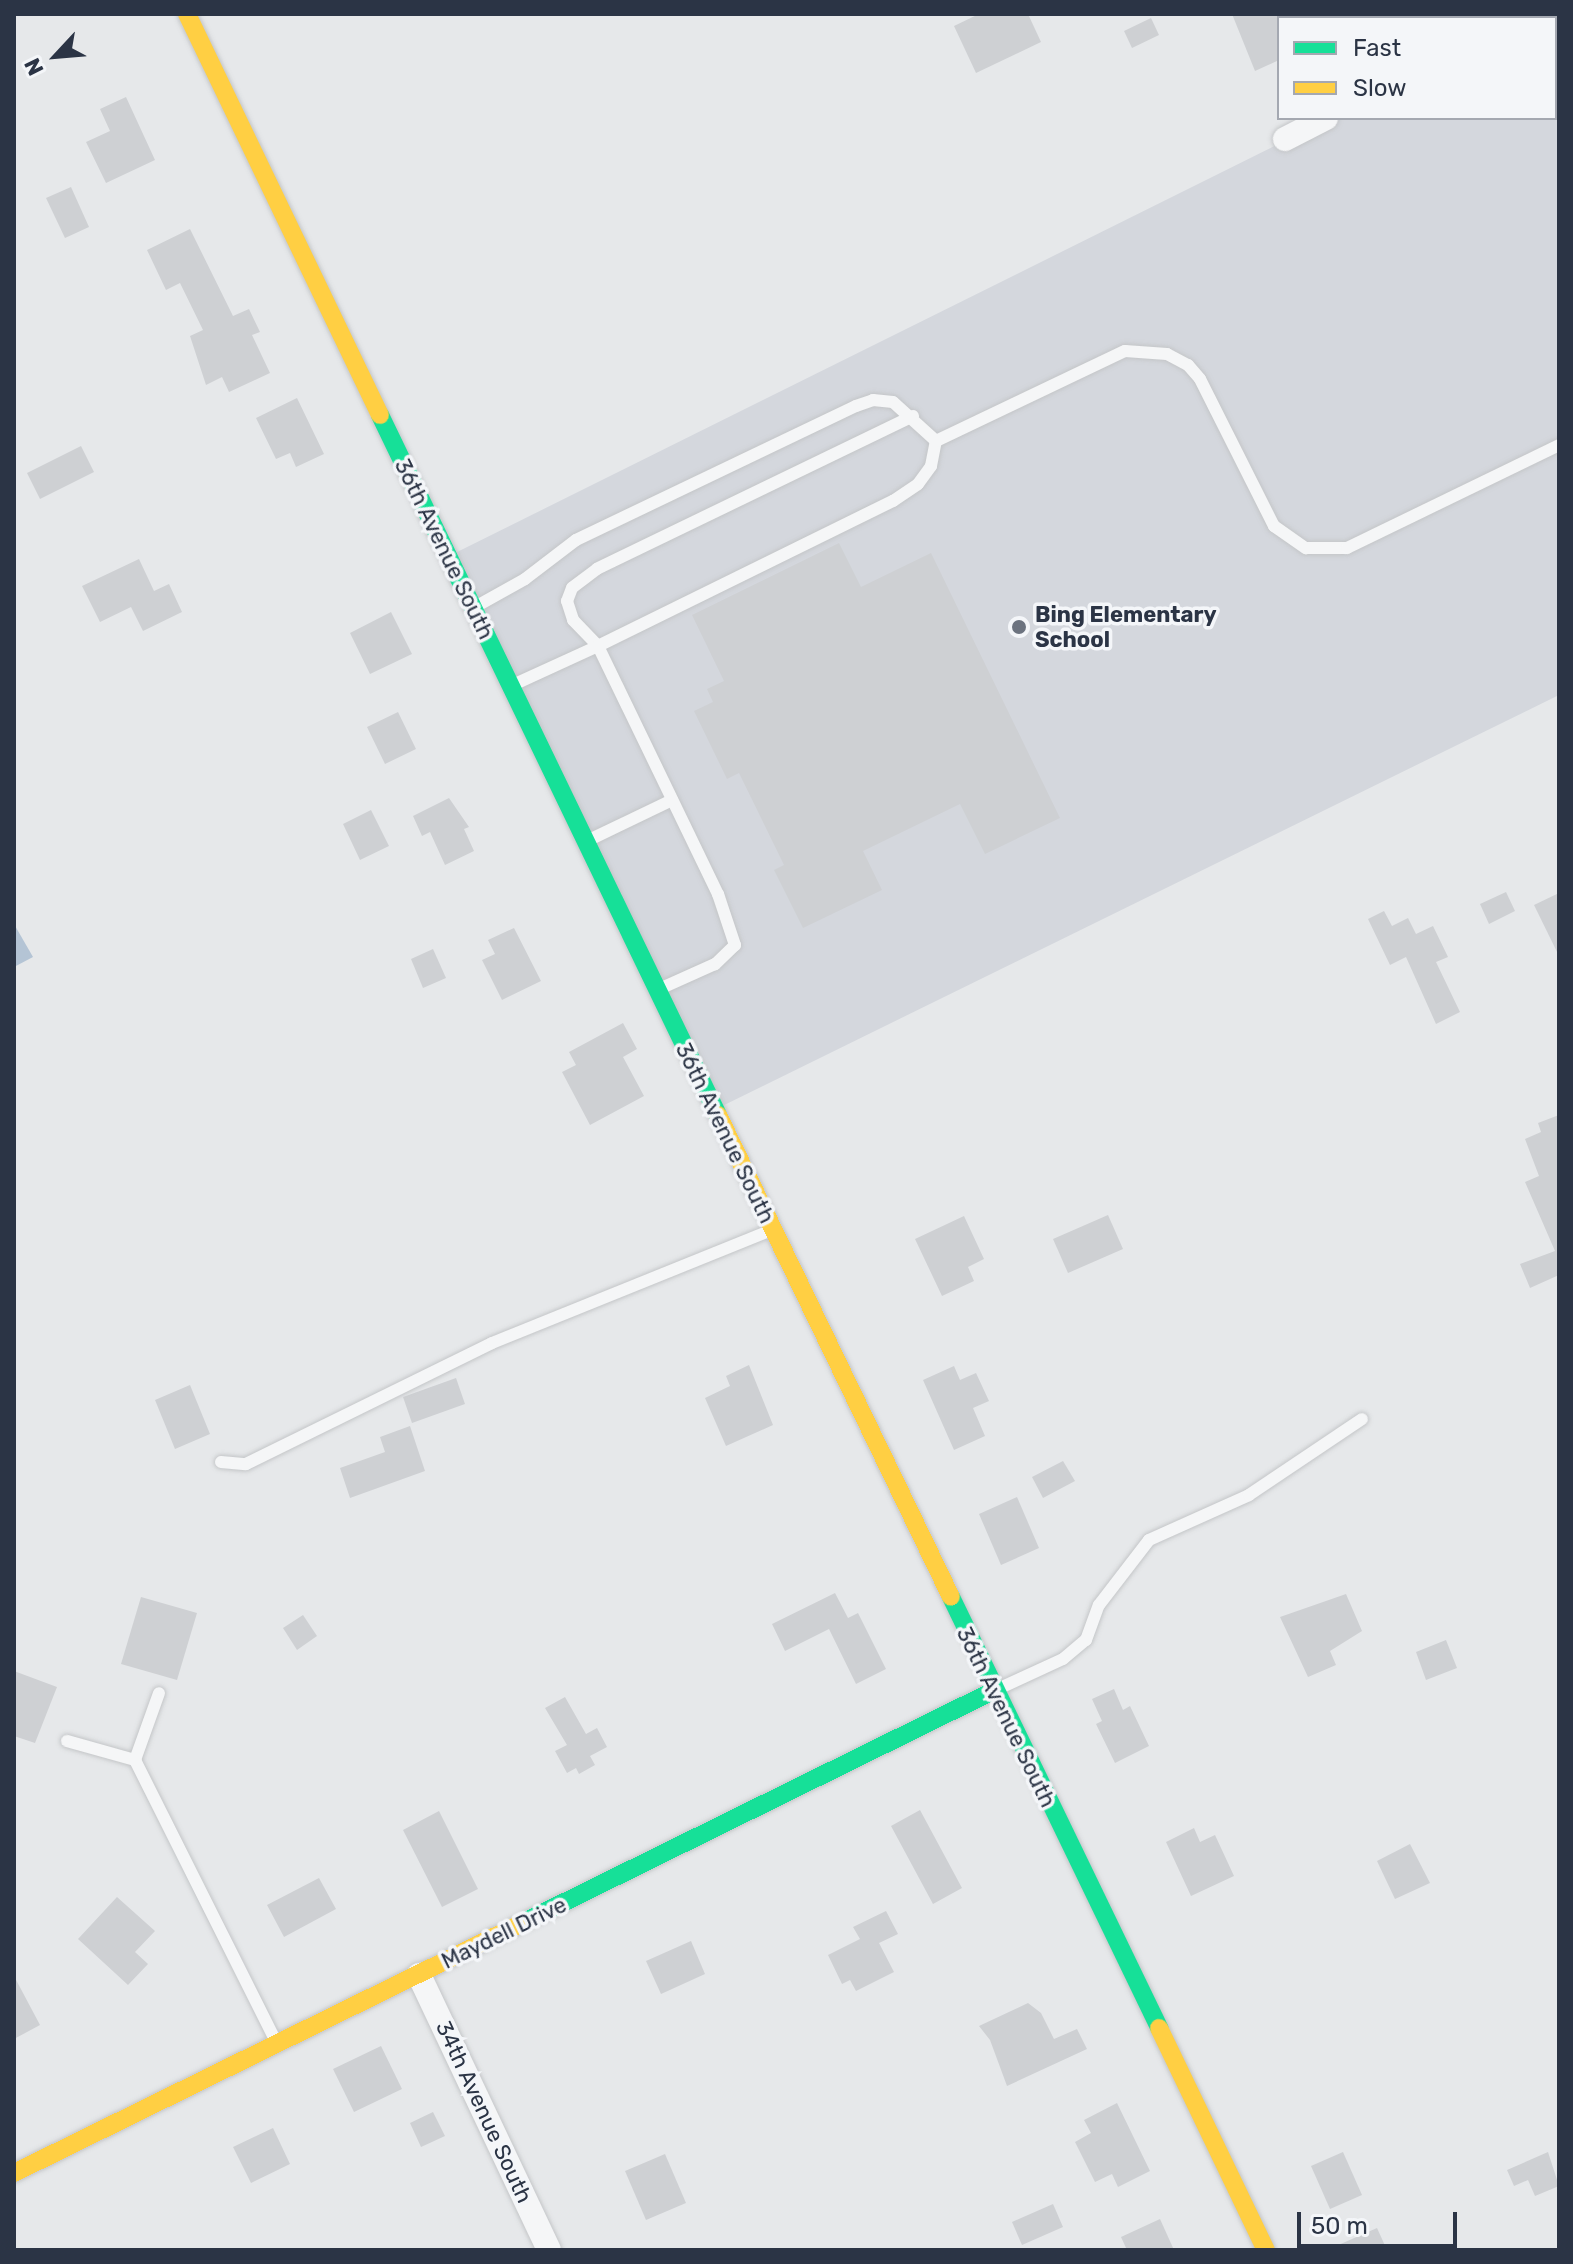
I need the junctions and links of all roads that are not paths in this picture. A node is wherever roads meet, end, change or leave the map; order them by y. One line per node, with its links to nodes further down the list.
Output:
1 (187, 14): 7 (street, 36th Avenue South)
2 (1322, 120): 3 (street)
3 (1285, 139)
4 (913, 416): 5 (lane); 7 (lane); 8 (lane)
5 (936, 441): 6 (lane); 8 (lane)
6 (1559, 445)
7 (473, 608): 9 (street, 36th Avenue South)
8 (598, 646): 9 (lane); 10 (lane)
9 (510, 687): 11 (street, 36th Avenue South)
10 (672, 800): 11 (lane); 12 (lane)
11 (585, 842): 12 (street, 36th Avenue South)
12 (657, 991): 13 (street, 36th Avenue South)
13 (772, 1230): 15 (lane); 16 (street, 36th Avenue South)
14 (1362, 1419): 16 (lane)
15 (221, 1462)
16 (993, 1691): 20 (street, Maydell Drive); 24 (street, 36th Avenue South)
17 (159, 1693): 19 (lane)
18 (67, 1741): 19 (lane)
19 (135, 1760): 21 (lane)
20 (419, 1975): 21 (street, Maydell Drive); 23 (street, 34th Avenue South)
21 (277, 2044): 22 (street, Maydell Drive)
22 (14, 2173)
23 (549, 2250)
24 (1266, 2250)

